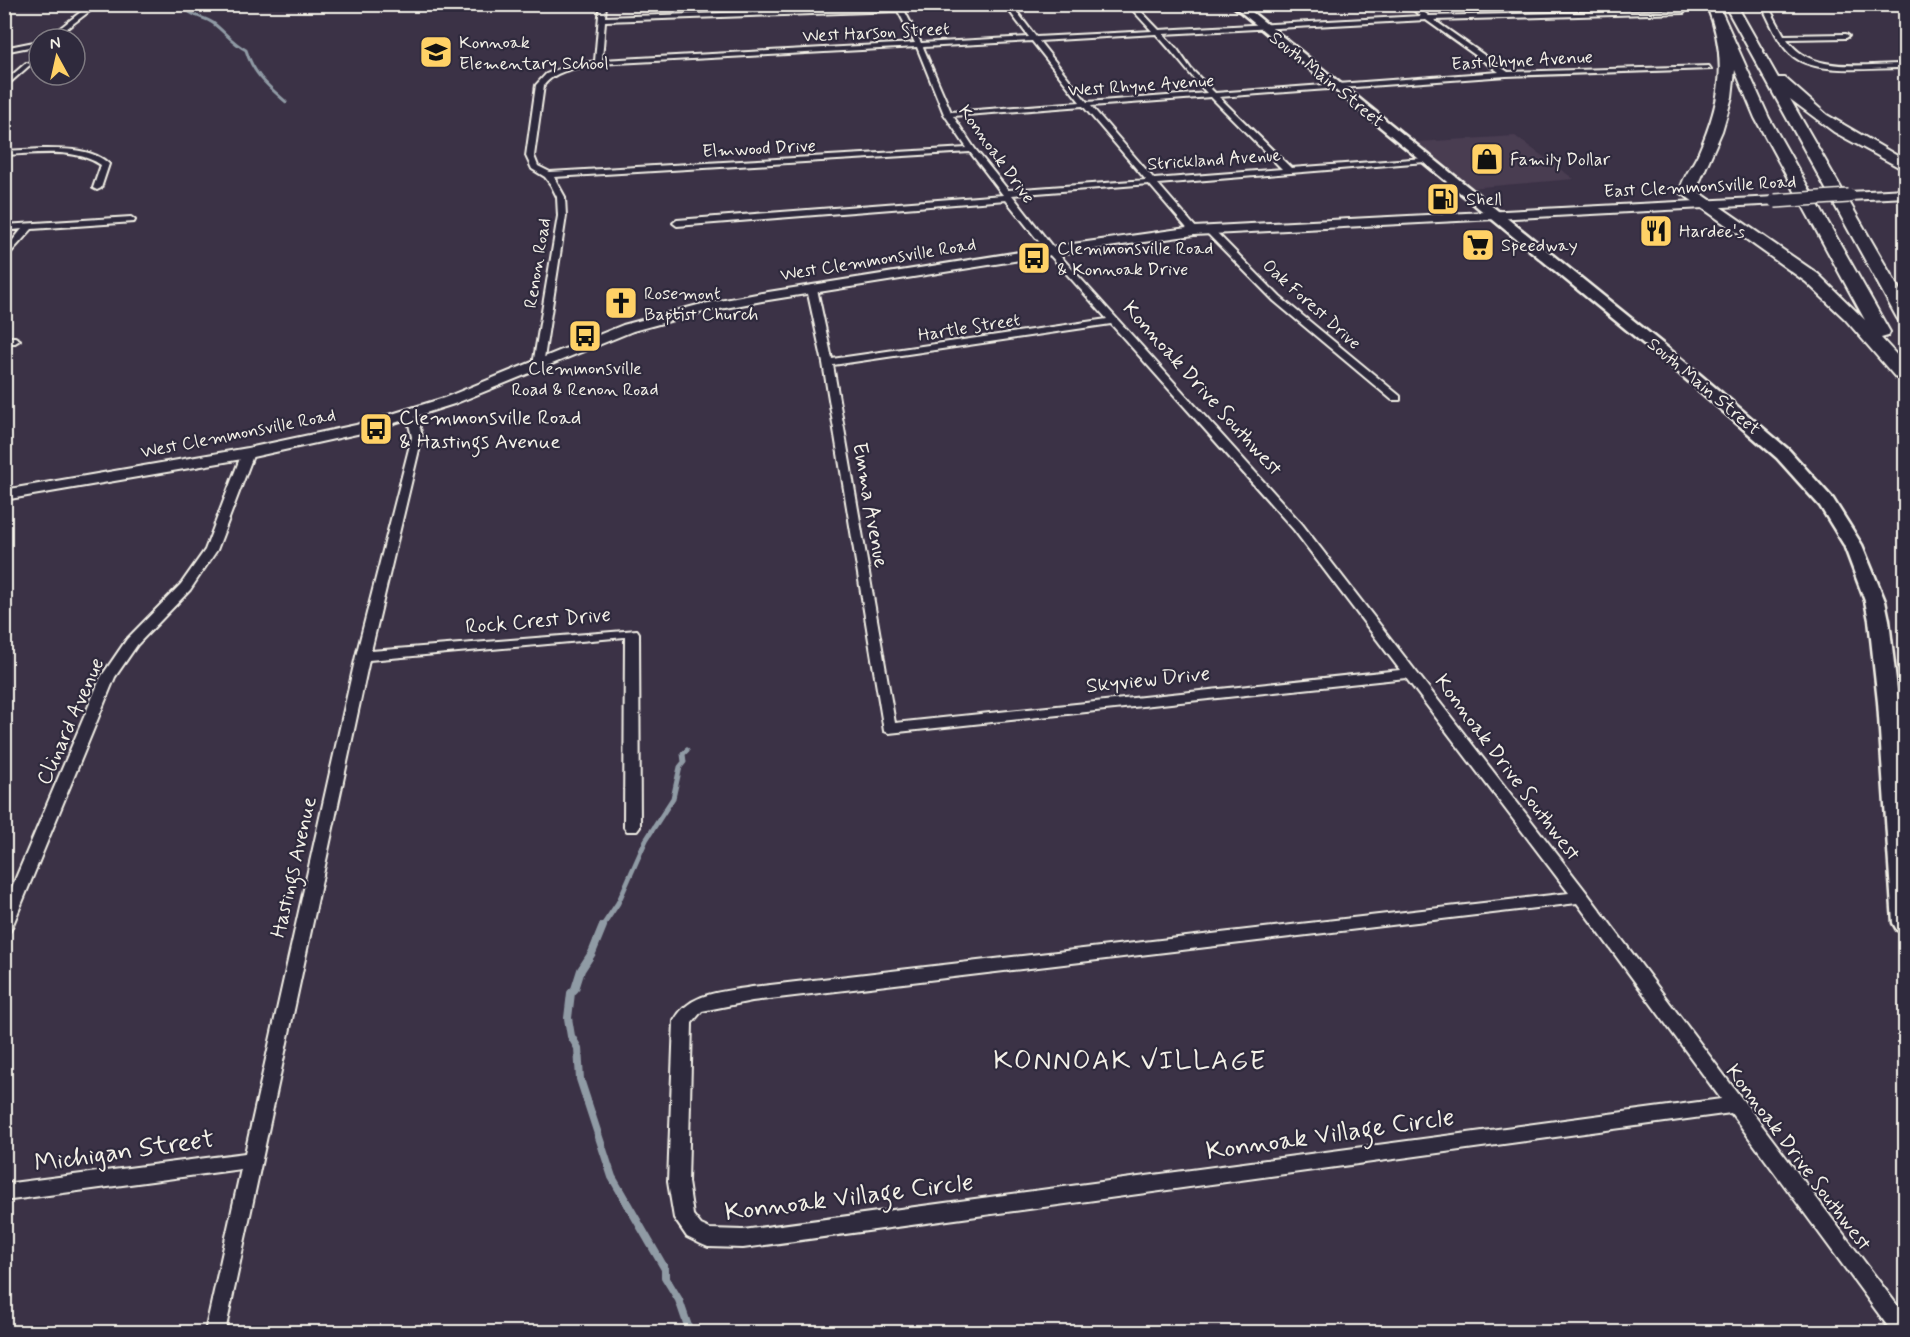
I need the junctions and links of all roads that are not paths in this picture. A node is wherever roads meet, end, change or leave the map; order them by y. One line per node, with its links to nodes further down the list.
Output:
1 (96, 4): 14 (street)
2 (603, 4): 13 (street)
3 (1007, 4): 19 (street)
4 (1130, 4): 16 (street)
5 (1235, 4): 15 (main road, South Main Street)
6 (1408, 4): 12 (street)
7 (1712, 4): 11 (highway)
8 (1764, 4): 18 (street)
9 (899, 7): 13 (street); 20 (street, Konnoak Drive)
10 (1684, 11): 12 (street, West Harson Street)
11 (1729, 15): 38 (highway); 45 (highway); 56 (highway); 60 (highway)
12 (1428, 18): 15 (street, West Harson Street); 28 (street)
13 (602, 19): 23 (street)
14 (65, 27)
15 (1263, 27): 16 (street, West Harson Street); 31 (main road, South Main Street)
16 (1159, 32): 19 (street, West Harson Street); 32 (street)
17 (1846, 36): 18 (street)
18 (1784, 37): 25 (street)
19 (1035, 39): 20 (street, West Harson Street); 33 (street)
20 (919, 45): 23 (street, West Harson Street); 34 (street, Konnoak Drive)
21 (27, 46): 22 (street)
22 (4, 50)
23 (598, 62): 40 (street, Renon Road)
24 (27, 65): 30 (street)
25 (1891, 65): 26 (street); 29 (street)
26 (1905, 66)
27 (1709, 68): 28 (street, East Rhyne Avenue)
28 (1506, 74): 31 (street, East Rhyne Avenue)
29 (1905, 78)
30 (4, 86)
31 (1337, 86): 32 (street, West Rhyne Avenue); 37 (main road, South Main Street)
32 (1212, 95): 33 (street, West Rhyne Avenue); 39 (street)
33 (1085, 104): 34 (street, West Rhyne Avenue); 41 (street)
34 (948, 114): 35 (street, Konnoak Drive)
35 (972, 150): 40 (street, Elmwood Drive); 44 (street, Konnoak Drive)
36 (4, 153): 42 (street)
37 (1425, 160): 39 (street, Strickland Avenue); 46 (main road, South Main Street)
38 (1905, 167)
39 (1288, 170): 41 (street, Strickland Avenue)
40 (548, 175): 59 (street, Renon Road)
41 (1149, 181): 44 (street, Strickland Avenue); 52 (street)
42 (97, 188)
43 (1905, 193): 45 (main road, East Clemmonsville Road, bridge)
44 (1007, 195): 48 (street, Strickland Avenue); 53 (street, Konnoak Drive)
45 (1707, 204): 46 (main road, East Clemmonsville Road); 60 (highway)
46 (1496, 215): 51 (main road, West Clemmonsville Road); 67 (main road, South Main Street)
47 (131, 220): 49 (street)
48 (677, 223)
49 (29, 227): 50 (street); 54 (street)
50 (4, 228)
51 (1209, 230): 52 (main road, West Clemmonsville Road); 61 (street, Oak Forest Drive)
52 (1194, 231): 53 (main road, West Clemmonsville Road)
53 (1051, 251): 55 (main road, West Clemmonsville Road); 57 (street, Konnoak Drive Southwest)
54 (4, 257)
55 (812, 290): 58 (street, Emma Avenue); 59 (main road, West Clemmonsville Road)
56 (1905, 318)
57 (1115, 321): 58 (street, Hartle Street); 66 (street, Konnoak Drive Southwest)
58 (828, 363): 68 (street, Emma Avenue)
59 (538, 365): 62 (main road, West Clemmonsville Road)
60 (1904, 376)
61 (1396, 398)
62 (406, 415): 63 (main road, West Clemmonsville Road); 65 (street, Hastings Avenue)
63 (248, 453): 64 (main road, West Clemmonsville Road); 72 (street, Clinard Avenue)
64 (4, 495)
65 (363, 656): 69 (street, Rock Crest Drive); 74 (street, Hastings Avenue)
66 (1410, 673): 68 (street, Skyview Drive); 70 (street, Konnoak Drive Southwest)
67 (1897, 704): 71 (main road, South Main Street)
68 (889, 728)
69 (632, 826)
70 (1581, 897): 73 (street, Konnoak Drive Southwest); 73 (street, Konnoak Village Circle)
71 (1905, 923)
72 (4, 927)
73 (1734, 1105): 77 (street, Konnoak Drive Southwest)
74 (251, 1160): 75 (street, Michigan Street); 76 (street, Hastings Avenue)
75 (4, 1193)
76 (215, 1332)
77 (1904, 1332)

